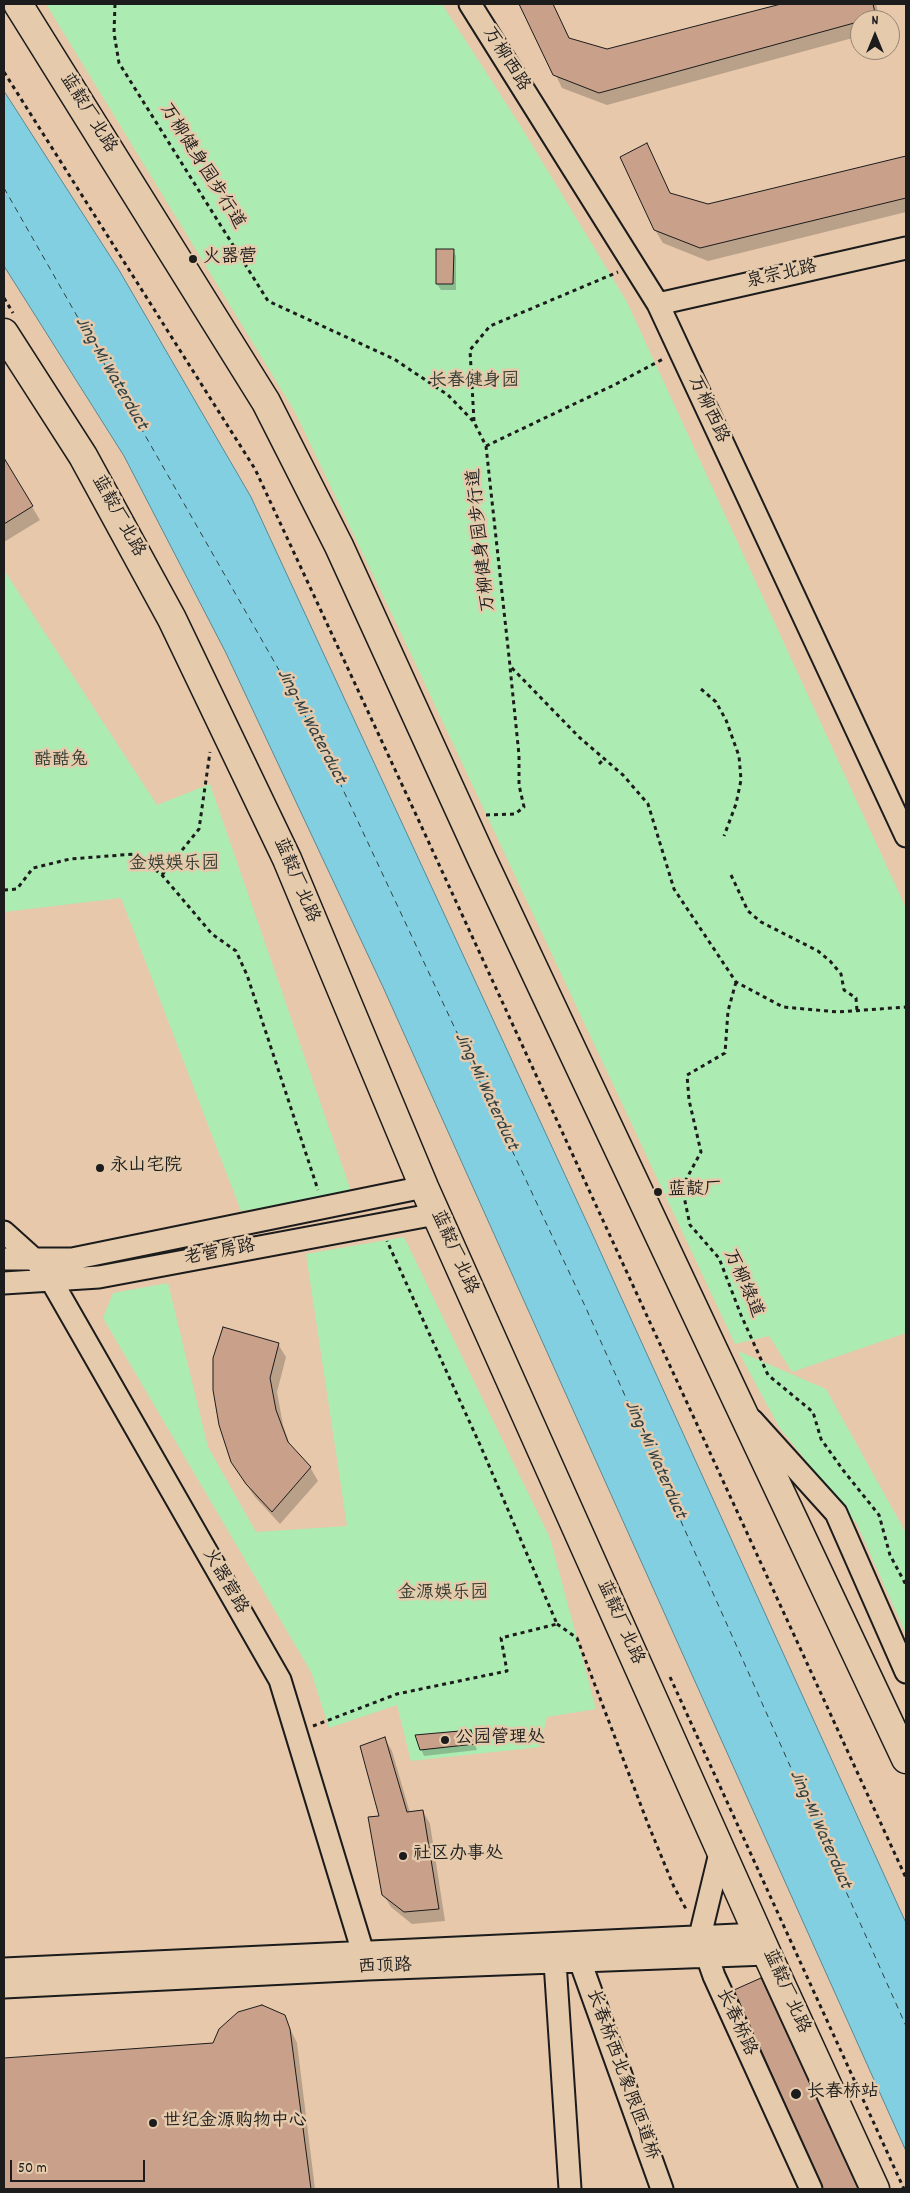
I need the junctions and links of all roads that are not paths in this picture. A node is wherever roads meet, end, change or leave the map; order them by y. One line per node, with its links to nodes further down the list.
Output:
1 (18, 4): 14 (highway, 蓝靛厂北路)
2 (470, 4): 4 (street, 万柳西路)
3 (906, 248): 4 (street, 泉宗北路)
4 (658, 304): 6 (street, 万柳西路)
5 (4, 333): 7 (highway, 蓝靛厂北路)
6 (906, 836)
7 (424, 1187): 8 (highway, 蓝靛厂北路); 11 (street, 老营房路)
8 (436, 1214): 12 (street, 老营房路); 19 (highway, 蓝靛厂北路)
9 (4, 1232): 11 (street, 火器营路)
10 (4, 1259): 11 (street, 老营房路)
11 (34, 1259): 12 (street, 火器营路)
12 (51, 1280): 13 (street, 老营房路); 23 (street, 火器营路)
13 (4, 1283)
14 (740, 1406): 15 (street); 16 (highway, 蓝靛厂北路)
15 (906, 1672)
16 (876, 1695): 17 (street); 18 (highway, 蓝靛厂北路)
17 (906, 1727)
18 (906, 1759)
19 (721, 1849): 20 (street); 21 (highway, 蓝靛厂北路)
20 (700, 1936): 21 (street, 西顶路); 22 (street, 长春桥路); 23 (street, 西顶路)
21 (763, 1944): 22 (street, 西顶路); 31 (highway, 蓝靛厂北路)
22 (707, 1957): 24 (street, 西顶路); 30 (street, 长春桥路)
23 (365, 1960): 25 (street, 西顶路); 26 (street, 西顶路); 27 (street, 西顶路)
24 (580, 1961): 25 (street, 西顶路); 29 (street, 长春桥西北象限匝道桥)
25 (555, 1962): 28 (street)
26 (4, 1969)
27 (4, 1987)
28 (570, 2189)
29 (662, 2189)
30 (812, 2189)
31 (875, 2189)

